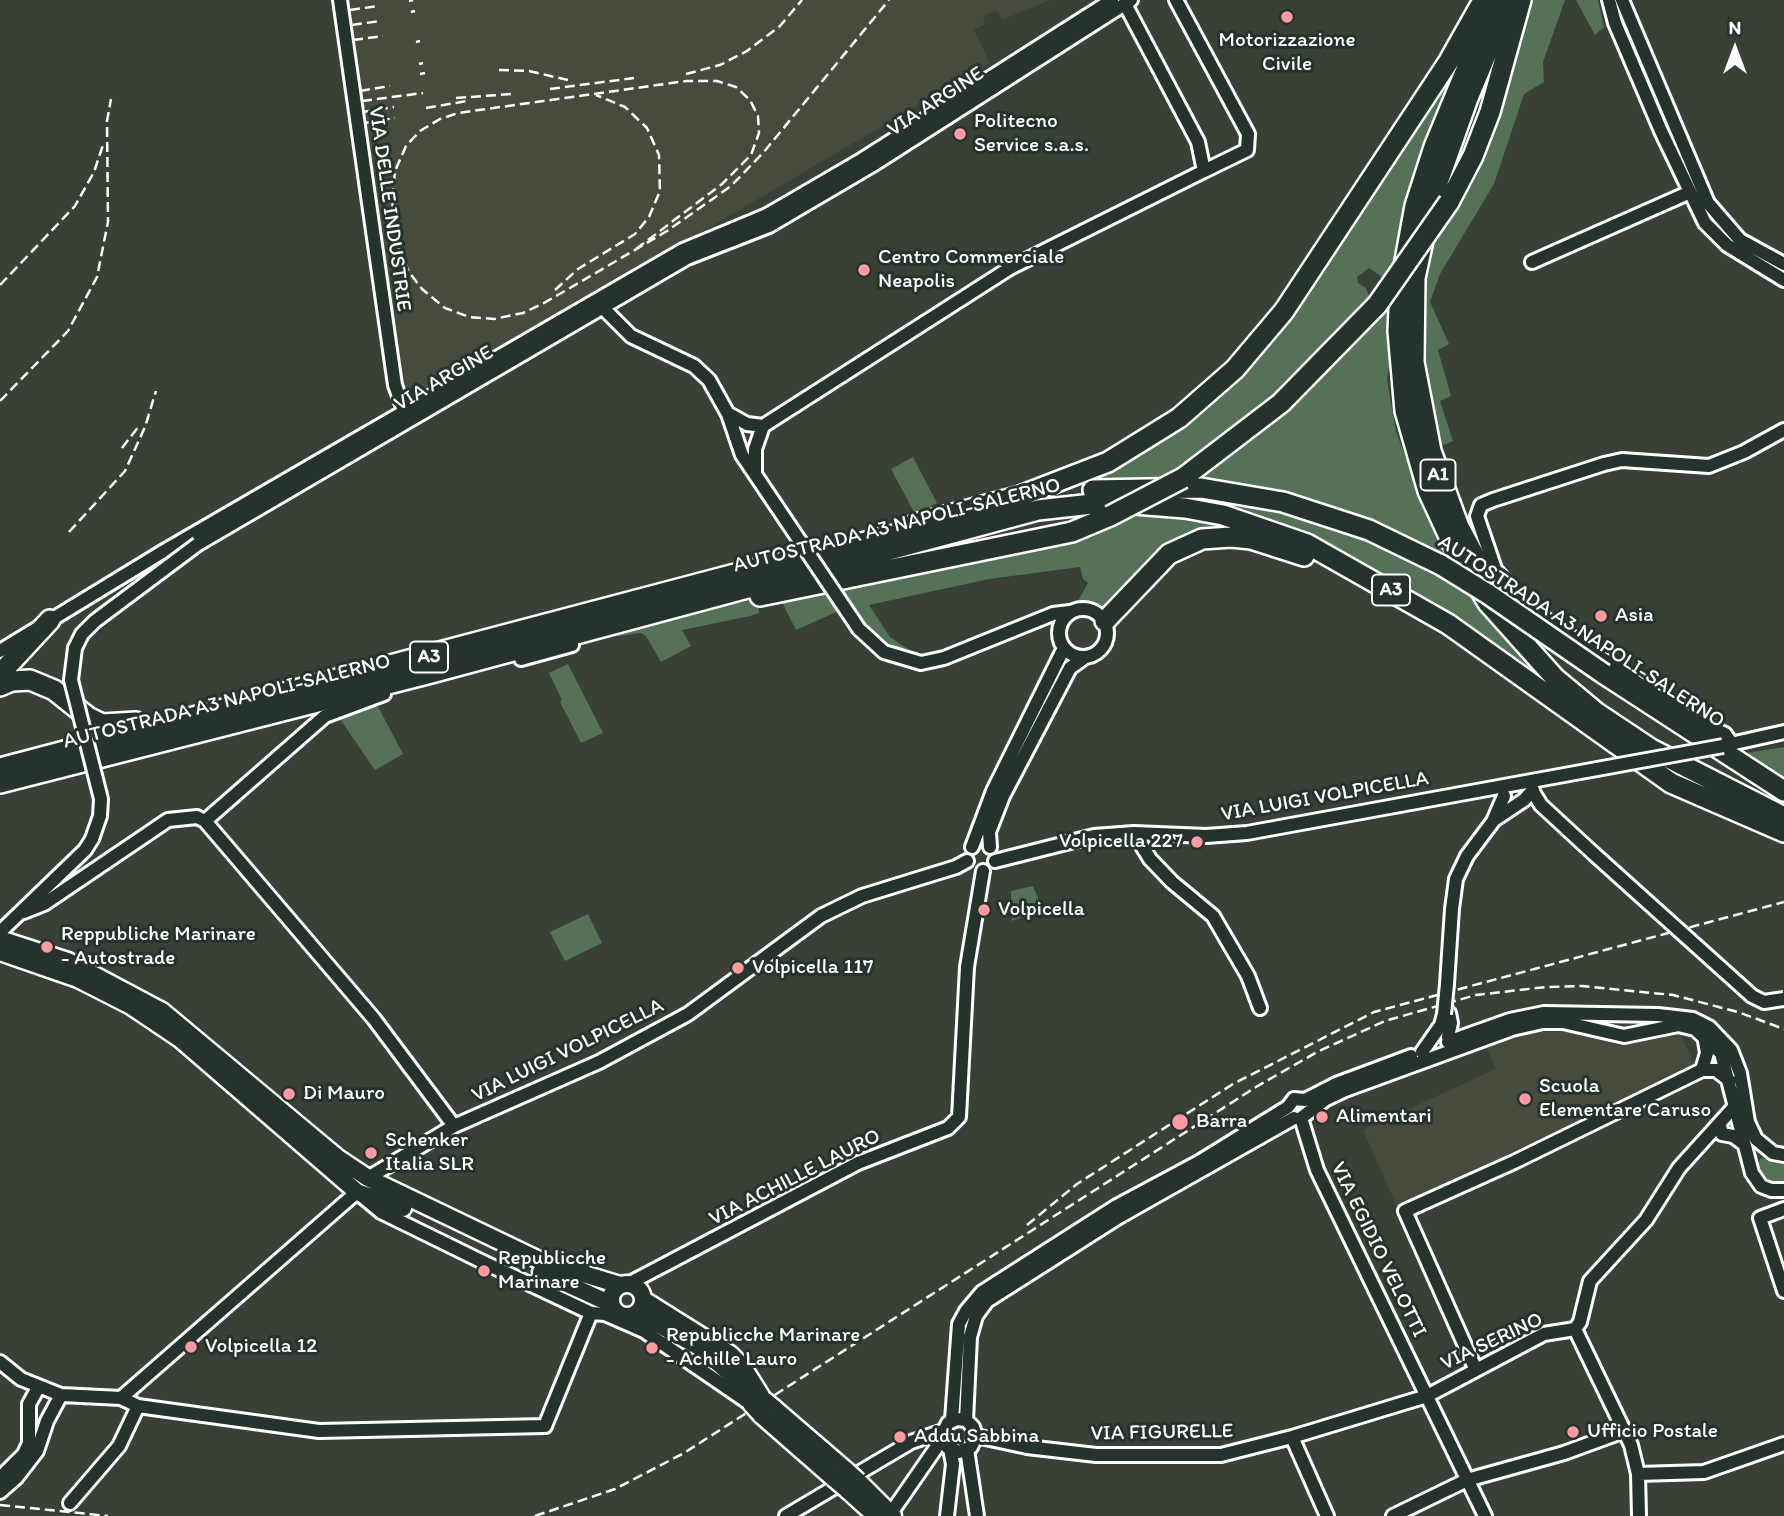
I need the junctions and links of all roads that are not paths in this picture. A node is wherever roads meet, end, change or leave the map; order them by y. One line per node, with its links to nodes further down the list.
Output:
1 (340, 0): 18 (street, VIA DELLE INDUSTRIE)
2 (1112, 0): 16 (street, VIA ARGINE)
3 (1176, 0): 11 (street)
4 (1484, 0): 23 (highway)
5 (1495, 0): 46 (highway, A1)
6 (1509, 0): 45 (highway, A1)
7 (1521, 0): 27 (highway, bridge)
8 (1609, 0): 12 (street)
9 (1622, 0): 14 (street)
10 (1128, 2): 11 (street); 16 (street, VIA ARGINE)
11 (1204, 172): 19 (street)
12 (1688, 193): 13 (street); 15 (street)
13 (1532, 262)
14 (1784, 264)
15 (1784, 280)
16 (599, 304): 17 (street); 18 (street, VIA ARGINE)
17 (728, 414): 19 (street); 21 (street)
18 (406, 417): 26 (street, VIA ARGINE); 54 (street, VIA ARGINE, bridge)
19 (761, 430): 21 (street); 22 (street)
20 (1784, 430): 39 (street)
21 (738, 445): 22 (street)
22 (755, 469): 25 (street, bridge)
23 (858, 543): 37 (highway, AUTOSTRADA A3 NAPOLI-SALERNO / A3); 43 (highway, AUTOSTRADA A3 NAPOLI-SALERNO / A3, bridge)
24 (1070, 612): 25 (street); 28 (street); 29 (street)
25 (1041, 618): 29 (street)
26 (50, 620): 32 (street, VIA ARGINE); 34 (highway)
27 (618, 621): 36 (highway, AUTOSTRADA A3 NAPOLI-SALERNO / A3); 41 (highway, AUTOSTRADA A3 NAPOLI-SALERNO / A3)
28 (1105, 621): 33 (street); 36 (highway)
29 (1059, 629): 31 (street)
30 (572, 645): 48 (street)
31 (1064, 648): 33 (street); 51 (street)
32 (0, 651)
33 (1084, 658): 52 (street)
34 (0, 674)
35 (0, 686): 37 (highway)
36 (1538, 688): 49 (highway, AUTOSTRADA A3 NAPOLI-SALERNO / A3)
37 (292, 692): 40 (highway, AUTOSTRADA A3 NAPOLI-SALERNO / A3)
38 (1784, 732): 39 (street)
39 (1728, 745): 44 (street, bridge)
40 (0, 768)
41 (0, 784)
42 (1506, 791): 44 (street, VIA LUIGI VOLPICELLA); 44 (street); 47 (street); 50 (street, VIA LUIGI VOLPICELLA)
43 (1784, 792)
44 (1527, 793): 47 (street); 58 (street, bridge)
45 (1784, 804)
46 (1784, 817)
47 (1494, 820): 61 (street, bridge)
48 (205, 821): 54 (street); 71 (street)
49 (1784, 832)
50 (1134, 833): 52 (street, VIA LUIGI VOLPICELLA); 59 (street)
51 (972, 847): 52 (street, VIA LUIGI VOLPICELLA); 53 (street)
52 (996, 855): 53 (street)
53 (975, 867): 71 (street, VIA LUIGI VOLPICELLA); 80 (street, VIA ACHILLE LAURO)
54 (24, 912): 55 (street, VIA ARGINE)
55 (0, 932)
56 (0, 939): 76 (main road)
57 (0, 952): 78 (main road)
58 (1784, 999)
59 (1260, 1008)
60 (1619, 1014): 62 (street); 63 (street); 74 (street)
61 (1446, 1016): 62 (street); 65 (street); 66 (street)
62 (1466, 1035): 65 (street)
63 (1615, 1035): 64 (street); 65 (street)
64 (1703, 1035): 67 (street); 68 (street)
65 (1449, 1043): 66 (street); 70 (street)
66 (1422, 1052): 70 (street)
67 (1702, 1070): 68 (street); 89 (street)
68 (1730, 1081): 69 (street)
69 (1735, 1106): 72 (street); 73 (street)
70 (1299, 1110): 92 (street, VIA EGIDIO VELOTTI); 96 (street)
71 (454, 1126): 76 (street, VIA LUIGI VOLPICELLA)
72 (1723, 1130): 73 (street); 87 (street)
73 (1744, 1144): 75 (street)
74 (1778, 1154): 75 (street)
75 (1751, 1168): 77 (street)
76 (368, 1178): 81 (main road)
77 (1784, 1189)
78 (357, 1192): 84 (main road); 85 (street); 93 (street)
79 (1784, 1209): 82 (street)
80 (648, 1276): 81 (street, VIA ACHILLE LAURO); 83 (street)
81 (624, 1284): 83 (main road); 84 (main road)
82 (1784, 1291)
83 (643, 1297): 86 (main road); 95 (main road)
84 (611, 1304): 86 (main road)
85 (591, 1313): 94 (street); 95 (street)
86 (632, 1316): 95 (main road)
87 (1575, 1329): 89 (street, VIA SERINO); 98 (street)
88 (0, 1362): 90 (street)
89 (1475, 1368): 92 (street, VIA SERINO)
90 (38, 1388): 91 (street); 97 (street); 107 (street)
91 (61, 1395): 93 (street); 97 (street)
92 (1427, 1395): 100 (street, VIA FIGURELLE); 106 (street, VIA EGIDIO VELOTTI)
93 (121, 1398): 94 (street)
94 (138, 1406): 108 (street)
95 (763, 1407): 105 (main road)
96 (959, 1420): 99 (street); 101 (street)
97 (47, 1421): 107 (street)
98 (1624, 1431): 104 (street); 106 (street)
99 (976, 1436): 100 (street, VIA FIGURELLE); 103 (street)
100 (1292, 1437): 113 (street)
101 (943, 1442): 103 (street); 105 (street); 109 (street); 111 (street)
102 (1784, 1444): 104 (street)
103 (967, 1449): 112 (street)
104 (1638, 1474): 116 (street)
105 (849, 1477): 109 (main road); 110 (street)
106 (1467, 1480): 114 (street); 115 (street, VIA EGIDIO VELOTTI)
107 (0, 1488)
108 (70, 1503)
109 (887, 1515)
110 (786, 1516)
111 (947, 1516)
112 (977, 1516)
113 (1327, 1516)
114 (1394, 1516)
115 (1485, 1516)
116 (1639, 1516)

